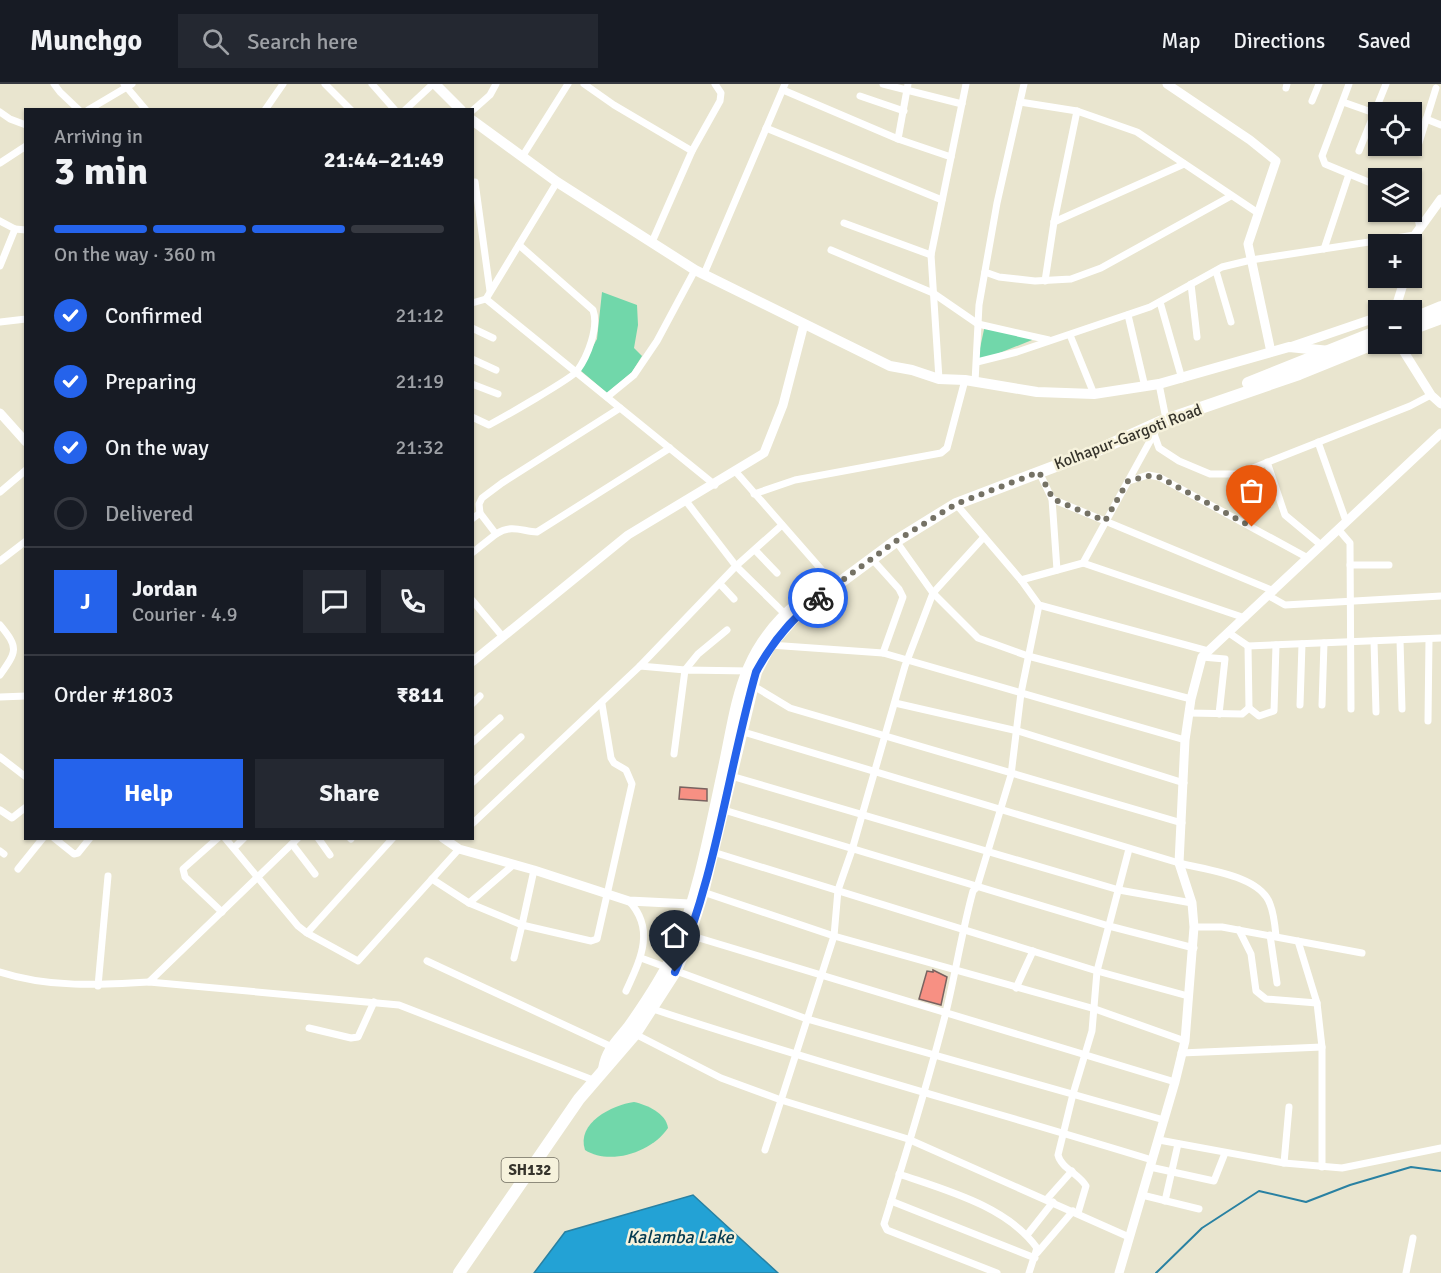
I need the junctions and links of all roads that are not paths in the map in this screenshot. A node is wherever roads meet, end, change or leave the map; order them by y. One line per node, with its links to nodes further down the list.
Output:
1 (54, 84): 27 (street)
2 (283, 84): 30 (street)
3 (325, 84): 31 (street)
4 (372, 84): 32 (street)
5 (434, 84): 33 (street); 34 (main road)
6 (496, 84): 35 (street)
7 (568, 84): 51 (street)
8 (584, 84): 49 (street)
9 (715, 84): 49 (street)
10 (884, 84): 19 (street)
11 (966, 84): 26 (street)
12 (1024, 84): 23 (street)
13 (1167, 84): 62 (street)
14 (1319, 84): 22 (street)
15 (1349, 84): 24 (street)
16 (1386, 84): 25 (street)
17 (127, 85): 28 (street); 29 (street)
18 (784, 87): 44 (street); 47 (street)
19 (907, 87): 26 (street); 36 (street)
20 (1436, 88): 40 (street)
21 (860, 96): 36 (street)
22 (1312, 101)
23 (1020, 102): 37 (street); 80 (street)
24 (1343, 102): 38 (street); 55 (street)
25 (1380, 102)
26 (962, 104): 52 (street)
27 (77, 108)
28 (91, 108)
29 (144, 108)
30 (266, 108)
31 (349, 108)
32 (393, 108)
33 (407, 108)
34 (459, 108)
35 (474, 109)
36 (903, 111): 47 (street)
37 (1077, 111): 54 (street); 64 (street)
38 (1368, 111)
39 (0, 112): 42 (street)
40 (1426, 119): 43 (street); 46 (street)
41 (474, 121): 51 (main road)
42 (24, 124)
43 (1441, 125)
44 (766, 128): 61 (street); 79 (street)
45 (1368, 131): 50 (street)
46 (1422, 132)
47 (898, 139): 52 (street)
48 (24, 147): 53 (street)
49 (692, 151): 71 (street)
50 (1359, 151)
51 (522, 157): 58 (main road)
52 (951, 157): 61 (street)
53 (0, 163)
54 (1184, 164): 59 (street); 64 (street)
55 (1349, 174): 57 (street); 73 (street)
56 (475, 182): 83 (street)
57 (1368, 182)
58 (556, 183): 71 (main road); 72 (street)
59 (1232, 196): 62 (street); 81 (street)
60 (1441, 199): 69 (street)
61 (942, 200): 75 (street)
62 (1258, 213): 76 (street)
63 (0, 221): 67 (street)
64 (1054, 222): 81 (street)
65 (1418, 222): 69 (street)
66 (844, 223): 75 (street)
67 (15, 229): 68 (street); 77 (street)
68 (24, 230)
69 (1417, 231): 70 (street); 73 (street)
70 (1416, 234)
71 (652, 242): 79 (main road)
72 (519, 245): 83 (street); 113 (street)
73 (1324, 249): 76 (street)
74 (831, 250): 84 (street)
75 (931, 255): 84 (street)
76 (1251, 260): 78 (street); 108 (street)
77 (0, 266)
78 (1216, 271): 82 (street); 95 (street)
79 (699, 272): 96 (main road); 123 (street)
80 (985, 272): 81 (street); 97 (street)
81 (1045, 281)
82 (1191, 284): 87 (street); 102 (street)
83 (490, 291): 85 (street)
84 (933, 293): 97 (street); 114 (street)
85 (486, 299): 86 (street); 113 (street)
86 (474, 302)
87 (1160, 302): 89 (street); 115 (street)
88 (1441, 307): 90 (main road)
89 (1128, 315): 100 (street); 119 (street)
90 (1422, 315)
91 (1441, 318): 98 (main road)
92 (24, 319): 94 (street)
93 (1368, 320): 106 (street)
94 (0, 322)
95 (1231, 322)
96 (804, 324): 114 (main road); 136 (street)
97 (978, 324): 104 (street); 111 (street)
98 (1422, 325)
99 (474, 329): 103 (street)
100 (1070, 335): 104 (street); 121 (street)
101 (1368, 335): 107 (main road)
102 (1197, 337)
103 (492, 338)
104 (1051, 341): 111 (street)
105 (1368, 346): 128 (main road, Kolhapur-Gargoti Road)
106 (1289, 347): 107 (main road); 108 (main road)
107 (1330, 351): 128 (main road)
108 (1271, 352): 115 (main road)
109 (1405, 354): 122 (street)
110 (474, 360): 112 (street)
111 (977, 362): 116 (street)
112 (496, 370)
113 (576, 372): 123 (street); 126 (street)
114 (939, 379): 116 (main road)
115 (1182, 379): 117 (main road)
116 (970, 381): 121 (main road); 141 (street)
117 (1159, 384): 119 (main road); 128 (street)
118 (474, 385): 120 (street)
119 (1144, 387): 121 (main road)
120 (498, 394)
121 (1094, 394)
122 (1431, 395): 124 (street); 132 (street)
123 (607, 397): 125 (street)
124 (1441, 404)
125 (620, 408): 133 (street); 145 (street)
126 (474, 418)
127 (2, 419): 131 (street)
128 (1165, 419): 130 (street); 137 (main road, Kolhapur-Gargoti Road); 168 (main road)
129 (1441, 433): 148 (street)
130 (1154, 434): 134 (street); 138 (street)
131 (24, 440)
132 (1318, 442): 134 (street); 148 (street)
133 (670, 448): 139 (street); 151 (street)
134 (1267, 462): 155 (street)
135 (24, 472): 140 (street)
136 (736, 472): 139 (street); 141 (street)
137 (1039, 472): 142 (street); 144 (main road, Kolhapur-Gargoti Road)
138 (1128, 481): 147 (street); 158 (street)
139 (714, 485): 143 (street)
140 (0, 492)
141 (754, 494): 149 (street)
142 (1053, 499): 147 (street); 165 (street)
143 (686, 501): 164 (street); 182 (street)
144 (956, 504): 152 (street); 153 (main road, Kolhapur-Gargoti Road)
145 (480, 513): 146 (street); 151 (street)
146 (474, 518)
147 (1105, 521): 161 (street); 171 (street)
148 (1346, 521): 150 (street)
149 (782, 525): 156 (street); 168 (street)
150 (1338, 529): 155 (street); 162 (street)
151 (496, 534): 157 (street)
152 (984, 537): 167 (street); 170 (street)
153 (896, 541): 159 (main road, Kolhapur-Gargoti Road); 170 (street)
154 (24, 543): 160 (street)
155 (1321, 545): 158 (street)
156 (754, 550): 164 (street); 166 (street)
157 (474, 551)
158 (1308, 558): 171 (street)
159 (872, 559): 168 (main road, Kolhapur-Gargoti Road); 193 (street)
160 (0, 561)
161 (1083, 563): 165 (street); 178 (street)
162 (1350, 565): 163 (street); 175 (street)
163 (1389, 565)
164 (736, 566): 169 (street); 177 (street)
165 (1057, 570): 167 (street)
166 (777, 573)
167 (1021, 580): 176 (street)
168 (833, 582): 177 (main road)
169 (720, 584): 173 (street); 198 (street)
170 (933, 593): 195 (street); 197 (street)
171 (1271, 594): 175 (street); 178 (street)
172 (1441, 596): 175 (street)
173 (734, 599)
174 (474, 602): 182 (street)
175 (1351, 602): 187 (street)
176 (1039, 605): 194 (street); 195 (street)
177 (789, 617): 190 (main road); 200 (main road)
178 (1245, 618): 181 (street)
179 (0, 625): 201 (street)
180 (727, 630): 199 (street)
181 (1229, 633): 192 (street); 194 (street)
182 (503, 637): 196 (street)
183 (1441, 638): 184 (street)
184 (1429, 639): 185 (street); 220 (street)
185 (1400, 640): 186 (street); 215 (street)
186 (1374, 641): 187 (street); 216 (street)
187 (1351, 642): 188 (street); 214 (street)
188 (1324, 643): 189 (street); 212 (street)
189 (1302, 644): 191 (street); 211 (street)
190 (770, 645): 193 (street); 200 (main road)
191 (1276, 645): 192 (street); 213 (street)
192 (1248, 646): 213 (street)
193 (883, 653): 197 (street)
194 (1205, 654): 207 (street); 218 (street)
195 (1028, 656): 203 (street); 207 (street)
196 (474, 657)
197 (908, 660): 203 (street); 209 (street)
198 (640, 666): 199 (street); 210 (street)
199 (685, 670): 200 (street); 227 (street)
200 (752, 671): 202 (main road); 274 (main road)
201 (0, 675)
202 (752, 686): 221 (main road); 223 (street)
203 (1021, 693): 222 (street); 225 (street)
204 (24, 696): 206 (street)
205 (480, 696): 208 (street)
206 (0, 697)
207 (1191, 699): 217 (street)
208 (474, 702)
209 (895, 703): 222 (street); 223 (street)
210 (602, 704): 240 (street); 270 (street)
211 (1300, 705)
212 (1322, 705)
213 (1249, 708): 218 (street)
214 (1351, 709)
215 (1402, 709)
216 (1376, 712)
217 (1189, 713): 218 (street); 225 (street)
218 (1219, 714)
219 (500, 718): 226 (street)
220 (1428, 721)
221 (740, 730): 229 (street); 232 (main road)
222 (1018, 731): 231 (street); 234 (street)
223 (884, 734): 229 (street); 231 (street)
224 (521, 737): 233 (street)
225 (1185, 740): 234 (street)
226 (474, 742)
227 (674, 754)
228 (0, 757): 230 (street)
229 (873, 772): 238 (street); 239 (street)
230 (24, 775)
231 (1011, 775): 238 (street); 241 (street)
232 (731, 776): 237 (main road); 239 (street)
233 (474, 781)
234 (1184, 783): 241 (street)
235 (24, 809): 236 (street)
236 (0, 810)
237 (724, 810): 254 (street); 255 (main road)
238 (1000, 810): 253 (street); 256 (street)
239 (862, 814): 254 (street); 256 (street)
240 (474, 822)
241 (1182, 823): 258 (street)
242 (41, 840): 260 (street)
243 (57, 840): 244 (street)
244 (88, 840)
245 (216, 840): 275 (street)
246 (227, 840): 252 (street)
247 (242, 840): 252 (street)
248 (319, 840): 257 (street)
249 (391, 840): 281 (street)
250 (295, 841): 262 (street); 264 (street)
251 (452, 842): 259 (street); 265 (street)
252 (234, 848): 264 (street)
253 (1129, 849): 258 (street); 268 (street)
254 (852, 850): 266 (street); 267 (street)
255 (713, 852): 267 (street); 269 (main road)
256 (988, 852): 266 (street); 268 (street)
257 (330, 855)
258 (1179, 863): 273 (street); 284 (street)
259 (513, 866): 261 (street); 272 (street)
260 (18, 869)
261 (534, 870): 270 (street); 276 (street)
262 (315, 874)
263 (108, 876): 299 (street)
264 (259, 876): 275 (street); 281 (street)
265 (432, 879): 272 (street); 281 (street)
266 (977, 887): 277 (street); 279 (street)
267 (838, 890): 279 (street); 283 (street)
268 (1119, 890): 273 (street); 277 (street)
269 (703, 892): 282 (main road); 283 (street)
270 (608, 895): 271 (street); 276 (street)
271 (629, 901): 274 (street); 290 (street)
272 (469, 903): 276 (street)
273 (1192, 903): 278 (street)
274 (690, 904): 292 (main road)
275 (222, 912): 297 (street)
276 (522, 925): 289 (street)
277 (1109, 926): 286 (street); 294 (street)
278 (1194, 927): 280 (street); 286 (street)
279 (962, 929): 287 (street); 293 (street)
280 (1239, 930): 284 (street); 304 (street)
281 (307, 933)
282 (689, 935): 292 (main road); 296 (street)
283 (834, 936): 293 (street); 296 (street)
284 (1273, 936): 285 (street); 298 (street)
285 (1298, 940): 288 (street); 304 (street)
286 (1194, 948): 302 (street)
287 (1033, 951): 294 (street); 300 (street)
288 (1362, 953)
289 (514, 958)
290 (641, 958): 292 (street); 301 (street)
291 (427, 961): 313 (street)
292 (670, 970): 305 (main road); 308 (street); 313 (main road)
293 (956, 971): 300 (street); 307 (street)
294 (1098, 971): 302 (street); 306 (street)
295 (0, 972): 299 (street)
296 (821, 975): 307 (street); 308 (street)
297 (149, 982): 299 (street); 303 (street)
298 (1277, 983)
299 (98, 986)
300 (1016, 988): 306 (street)
301 (626, 991)
302 (1188, 996): 311 (street)
303 (374, 1002): 309 (street); 318 (street)
304 (1317, 1003): 312 (street)
305 (653, 1009): 310 (main road); 317 (street)
306 (1095, 1009): 311 (street); 316 (street)
307 (946, 1012): 315 (street); 316 (street)
308 (807, 1019): 315 (street); 317 (street)
309 (309, 1028)
310 (635, 1034): 313 (main road); 322 (street)
311 (1185, 1041): 314 (street)
312 (1322, 1047): 314 (street); 334 (street)
313 (616, 1050): 318 (main road, SH132)
314 (1181, 1053): 319 (street)
315 (934, 1055): 320 (street); 321 (street)
316 (1086, 1055): 319 (street); 321 (street)
317 (795, 1056): 320 (street); 322 (street)
318 (593, 1080): 348 (main road, SH132)
319 (1175, 1082): 324 (street)
320 (923, 1093): 325 (street); 326 (street)
321 (1073, 1094): 324 (street); 325 (street)
322 (781, 1100): 326 (street); 330 (street)
323 (1289, 1107): 332 (street)
324 (1164, 1120): 327 (street)
325 (1063, 1133): 333 (street); 335 (street)
326 (909, 1139): 337 (street); 339 (street)
327 (1159, 1140): 328 (street); 333 (street)
328 (1178, 1144): 331 (street); 336 (street)
329 (1441, 1148): 334 (street)
330 (765, 1150)
331 (1225, 1153): 332 (street); 336 (street)
332 (1284, 1163): 334 (street)
333 (1151, 1164): 336 (street); 338 (street)
334 (1322, 1167)
335 (1072, 1171): 339 (street); 343 (street)
336 (1172, 1172): 341 (street)
337 (899, 1174): 340 (street); 344 (street)
338 (1142, 1195): 341 (street); 345 (street)
339 (1050, 1200): 343 (street); 344 (street)
340 (891, 1201): 347 (street); 349 (street)
341 (1165, 1201): 342 (street)
342 (1200, 1209)
343 (1075, 1212): 345 (street); 347 (street)
344 (1027, 1235): 347 (street)
345 (1129, 1237): 351 (street)
346 (1413, 1238): 352 (street)
347 (1036, 1255): 350 (street)
348 (459, 1273)
349 (997, 1273)
350 (1029, 1273)
351 (1119, 1273)
352 (1406, 1273)

